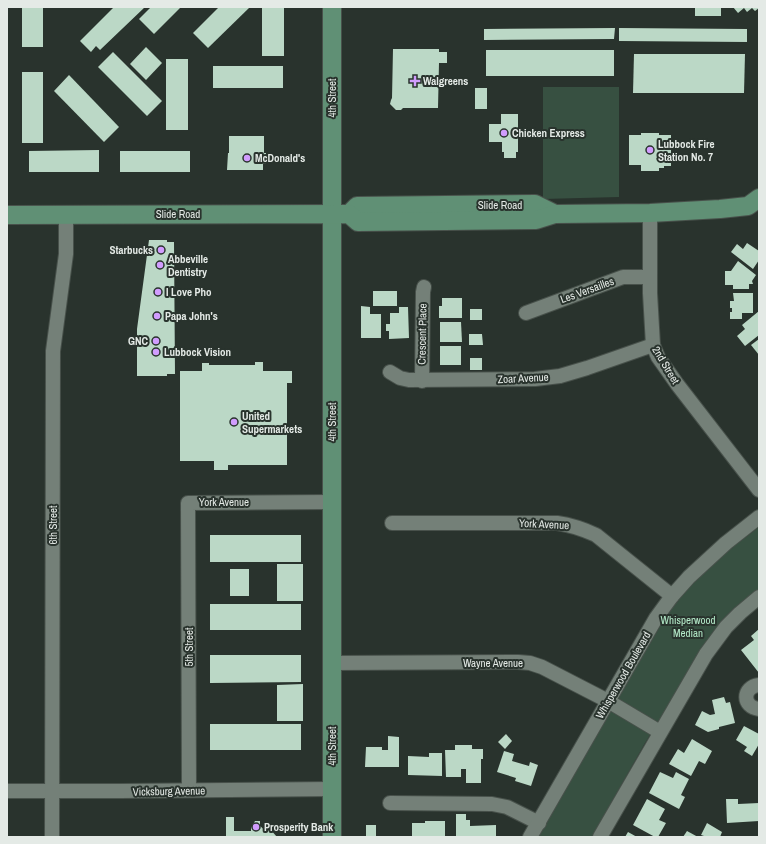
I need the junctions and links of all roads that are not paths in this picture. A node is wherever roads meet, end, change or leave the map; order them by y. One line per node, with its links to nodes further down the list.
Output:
1 (332, 7): 6 (main road, 4th Street)
2 (755, 204): 3 (main road, Slide Road)
3 (650, 213): 6 (main road, Slide Road); 7 (street, 2nd Street)
4 (7, 214): 5 (main road, Slide Road)
5 (66, 214): 6 (main road, Slide Road); 28 (street, 6th Street)
6 (340, 214): 14 (main road, 4th Street)
7 (650, 277): 9 (street, Les Versailles); 10 (street, 2nd Street)
8 (424, 287): 12 (street, Crescent Place)
9 (526, 313)
10 (653, 345): 12 (street, Zoar Avenue); 13 (street, 2nd Street)
11 (390, 372): 12 (street, Zoar Avenue)
12 (422, 380)
13 (759, 490)
14 (332, 502): 15 (street, York Avenue); 20 (main road, 4th Street)
15 (188, 503): 26 (street, 5th Street)
16 (759, 517): 18 (street, Whisperwood Boulevard)
17 (392, 523): 18 (street, York Avenue)
18 (672, 596): 22 (street, Whisperwood Boulevard)
19 (759, 598): 24 (street)
20 (332, 663): 22 (street, Wayne Avenue); 25 (main road, 4th Street)
21 (759, 685): 23 (street)
22 (608, 701): 24 (street, Wayne Avenue); 30 (street, Whisperwood Boulevard)
23 (759, 709)
24 (660, 732): 34 (street)
25 (332, 789): 26 (street, Vicksburg Avenue); 32 (main road, 4th Street)
26 (189, 790): 28 (street, Vicksburg Avenue)
27 (7, 791): 28 (street, Vicksburg Avenue)
28 (52, 791): 31 (street, 6th Street)
29 (390, 803): 30 (street)
30 (539, 823): 33 (street, Whisperwood Boulevard)
31 (52, 837)
32 (332, 837)
33 (530, 837)
34 (600, 837)

